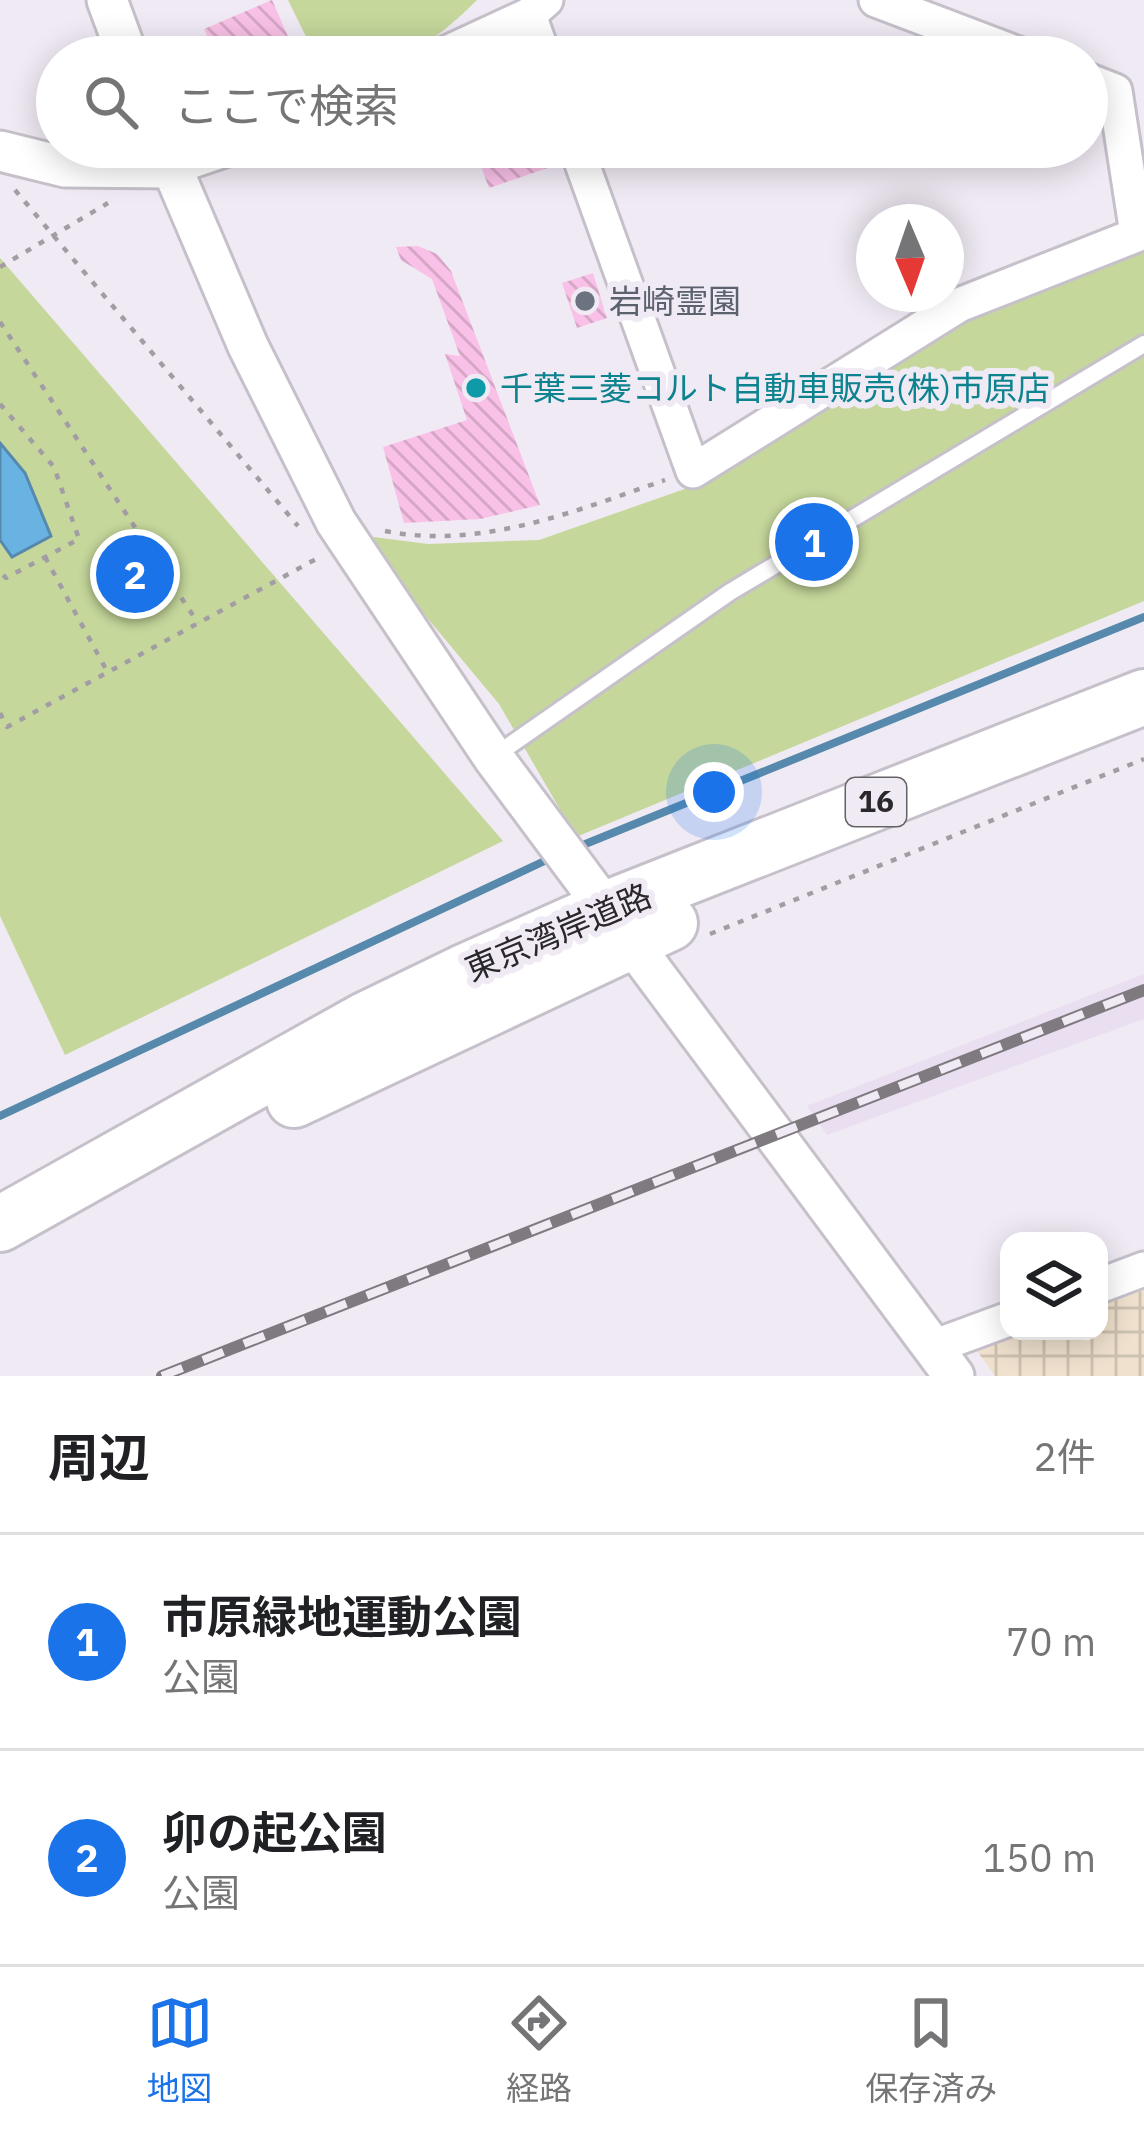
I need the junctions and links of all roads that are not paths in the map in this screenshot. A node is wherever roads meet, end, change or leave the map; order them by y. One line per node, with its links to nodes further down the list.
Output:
1 (107, 0): 4 (street)
2 (876, 0): 6 (street)
3 (537, 8): 5 (street)
4 (120, 36)
5 (480, 36)
6 (971, 36)
7 (1108, 89): 12 (street)
8 (36, 167): 11 (street)
9 (171, 168): 16 (street)
10 (584, 168): 12 (street)
11 (6, 169)
12 (1141, 233)
13 (1144, 344): 16 (lane)
14 (1144, 697): 17 (highway, 東京湾岸道路 / 16)
15 (1144, 732): 17 (highway, 東京湾岸道路 / 16)
16 (493, 757): 17 (street)
17 (620, 924): 18 (highway, 東京湾岸道路 / 16); 24 (street)
18 (131, 1168): 19 (highway, 東京湾岸道路 / 16); 20 (highway, 東京湾岸道路 / 16)
19 (0, 1224)
20 (0, 1254)
21 (1144, 1269): 22 (street)
22 (1108, 1283)
23 (1000, 1325): 24 (street)
24 (943, 1362)

